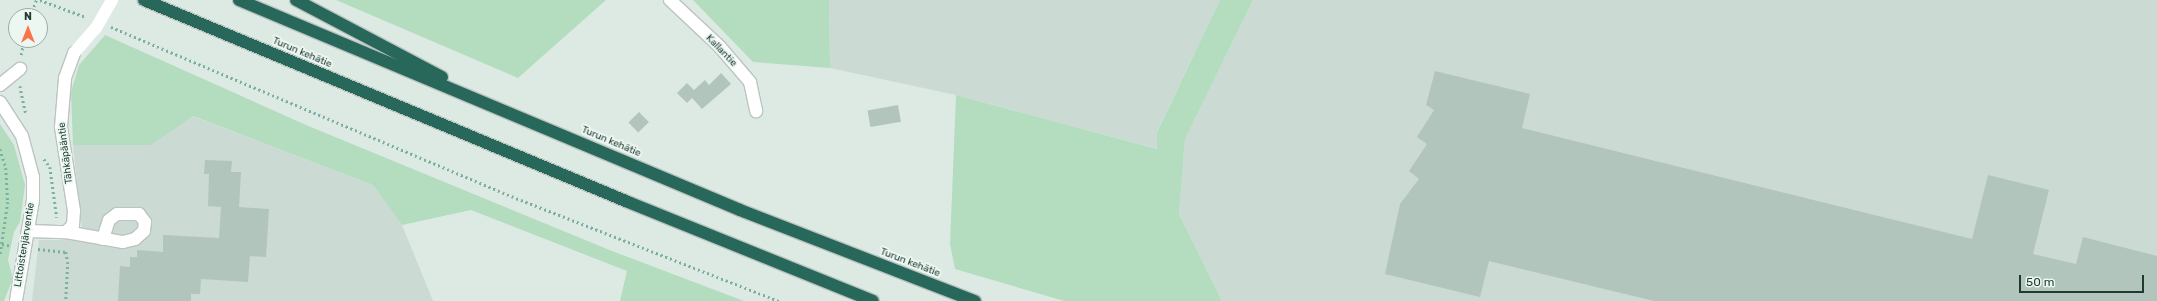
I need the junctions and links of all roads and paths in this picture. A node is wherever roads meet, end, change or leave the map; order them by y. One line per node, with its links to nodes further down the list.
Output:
1 (40, 0): 7 (path)
2 (112, 0): 16 (street, Tähkäpääntie, bridge)
3 (144, 0): 24 (highway, Turun kehätie)
4 (238, 0): 12 (highway, Turun kehätie)
5 (296, 0): 12 (highway)
6 (670, 0): 13 (street, Kallantie)
7 (92, 19)
8 (107, 26): 23 (path)
9 (20, 69): 10 (street)
10 (0, 85)
11 (0, 102): 15 (street, Littoistenjärventie)
12 (494, 105): 25 (highway, Turun kehätie)
13 (756, 111)
14 (0, 149): 18 (path)
15 (29, 230): 16 (street); 19 (street, Littoistenjärventie)
16 (66, 232): 17 (street)
17 (102, 239)
18 (2, 244): 19 (path); 20 (path)
19 (26, 249): 21 (street, Littoistenjärventie); 22 (path)
20 (0, 256)
21 (16, 301)
22 (66, 301)
23 (780, 301)
24 (872, 301)
25 (975, 301)

